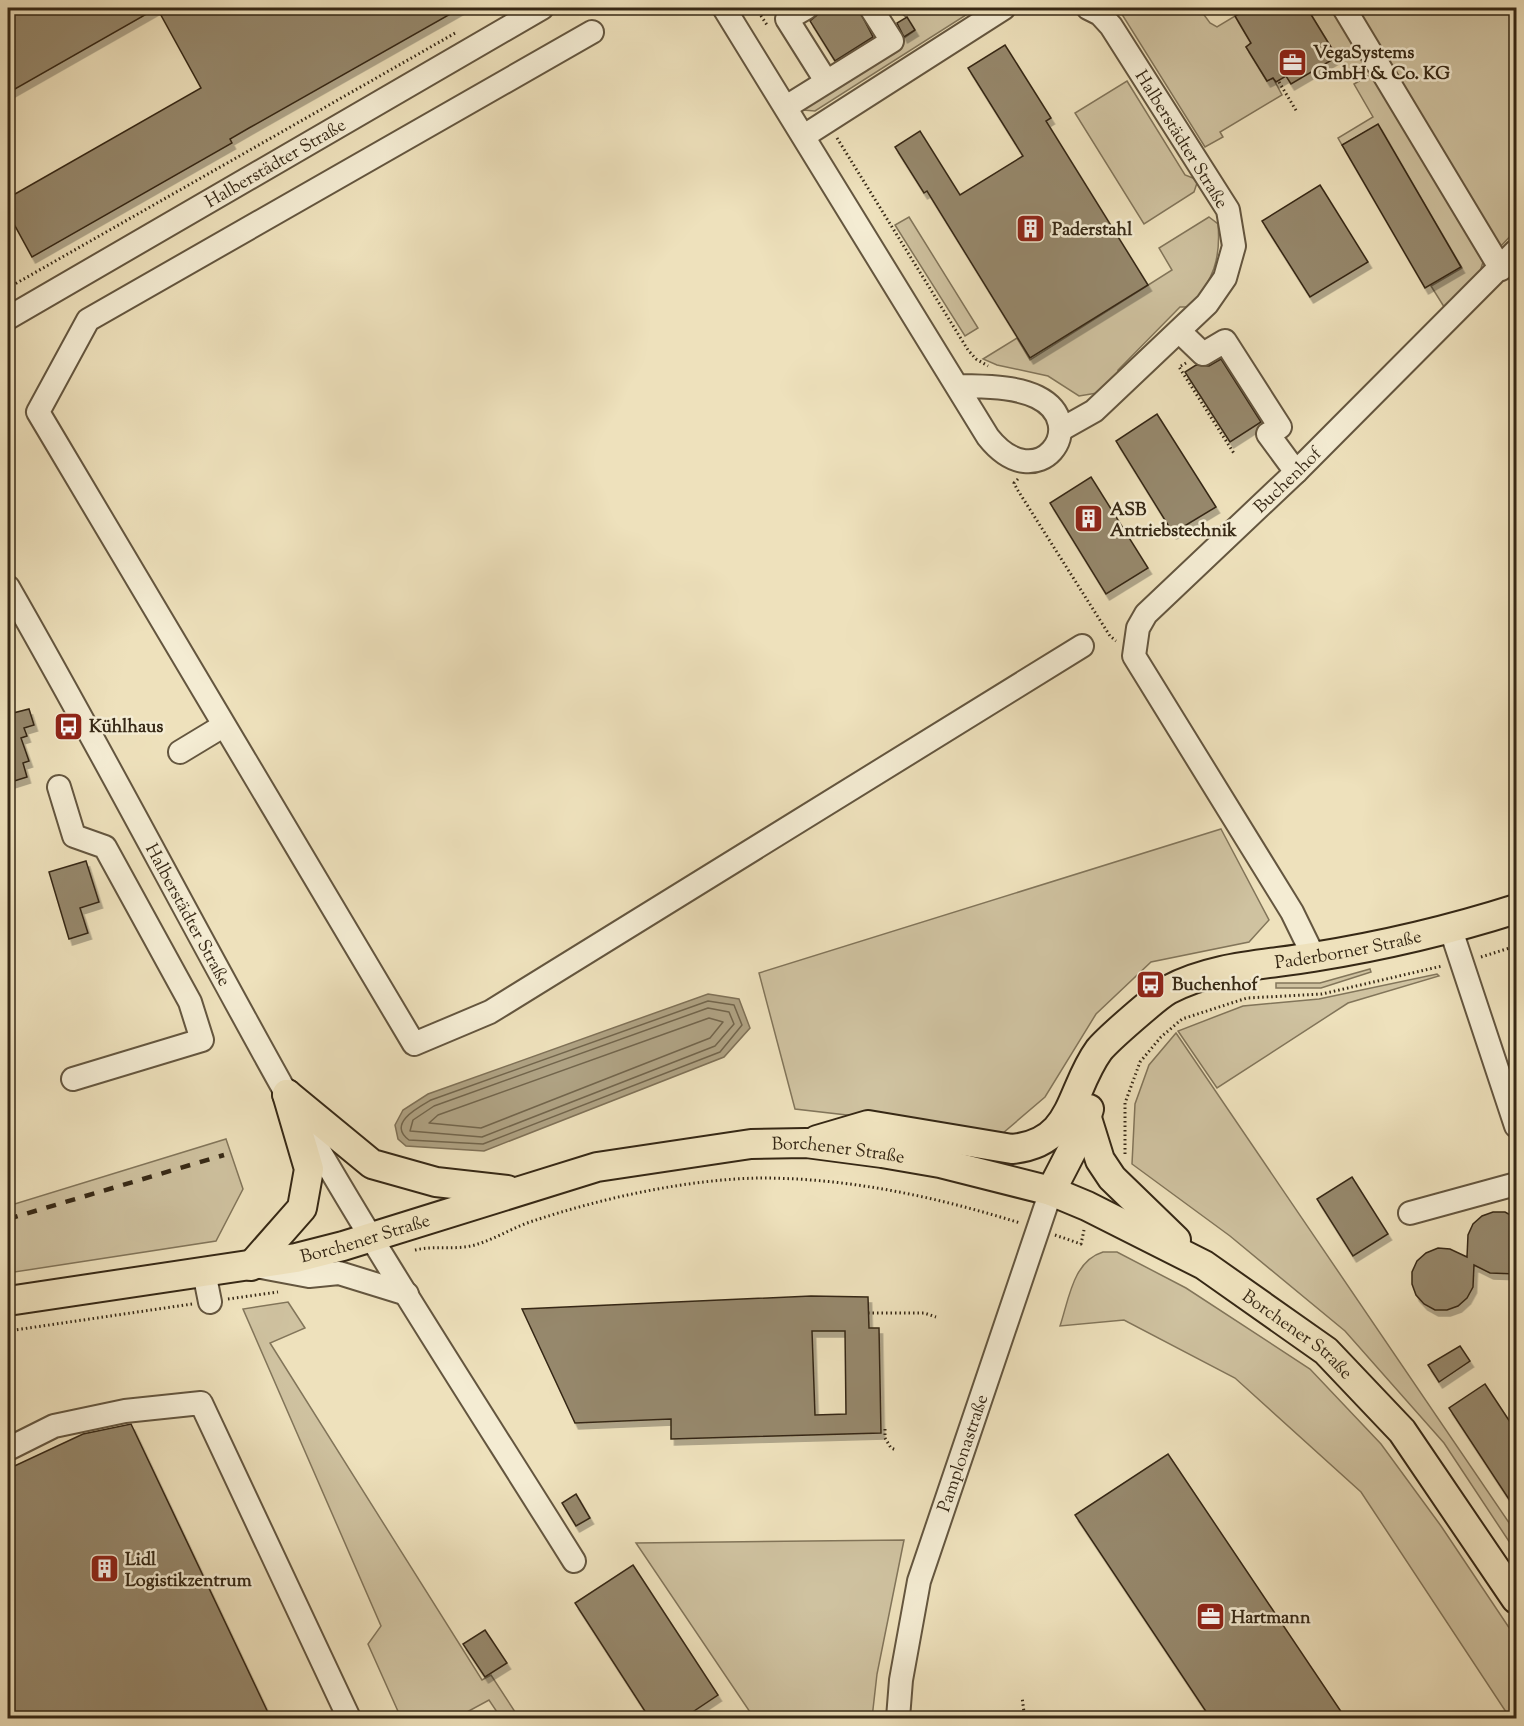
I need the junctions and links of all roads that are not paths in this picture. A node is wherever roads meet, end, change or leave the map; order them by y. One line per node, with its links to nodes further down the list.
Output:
1 (542, 8): 14 (street, Halberstädter Straße)
2 (724, 8): 10 (street)
3 (806, 8): 9 (street)
4 (871, 8): 9 (street)
5 (1004, 8): 11 (street)
6 (1088, 8): 15 (street, Halberstädter Straße)
7 (1344, 8): 13 (street)
8 (592, 32): 21 (street)
9 (826, 81): 10 (street)
10 (786, 107): 11 (street)
11 (804, 136): 16 (street)
12 (1516, 251): 13 (street, Buchenhof)
13 (1501, 269): 18 (street, Buchenhof)
14 (8, 318)
15 (1179, 331): 17 (street, Halberstädter Straße); 18 (street)
16 (960, 386): 17 (street); 17 (street)
17 (1062, 429)
18 (1296, 472): 26 (street, Buchenhof)
19 (8, 587): 29 (street, Halberstädter Straße)
20 (1082, 646): 21 (street)
21 (223, 726): 22 (street)
22 (180, 752)
23 (59, 787): 28 (street)
24 (1516, 909): 25 (main road, Paderborner Straße)
25 (1451, 930): 26 (main road, Paderborner Straße); 31 (street)
26 (1314, 957): 27 (main road, Paderborner Straße)
27 (1119, 1033): 30 (main road, Paderborner Straße); 32 (main road)
28 (73, 1079)
29 (287, 1094): 34 (main road); 37 (street, Halberstädter Straße); 39 (main road)
30 (1086, 1115): 35 (main road, Paderborner Straße); 38 (main road)
31 (1516, 1126)
32 (806, 1143): 34 (main road, Borchener Straße); 35 (main road, Borchener Straße)
33 (1516, 1184): 36 (street)
34 (518, 1191): 37 (main road, Borchener Straße)
35 (1051, 1191): 38 (main road, Borchener Straße); 48 (street, Pamplonastraße)
36 (1410, 1213)
37 (379, 1247): 39 (main road, Borchener Straße); 41 (street, Halberstädter Straße)
38 (1204, 1265): 46 (main road, Borchener Straße)
39 (251, 1266): 40 (main road, Borchener Straße); 41 (street)
40 (204, 1272): 42 (main road, Borchener Straße); 43 (street)
41 (407, 1294): 45 (street, Halberstädter Straße)
42 (8, 1301)
43 (210, 1302)
44 (8, 1449): 47 (street)
45 (574, 1561)
46 (1516, 1599)
47 (348, 1719)
48 (898, 1719)

